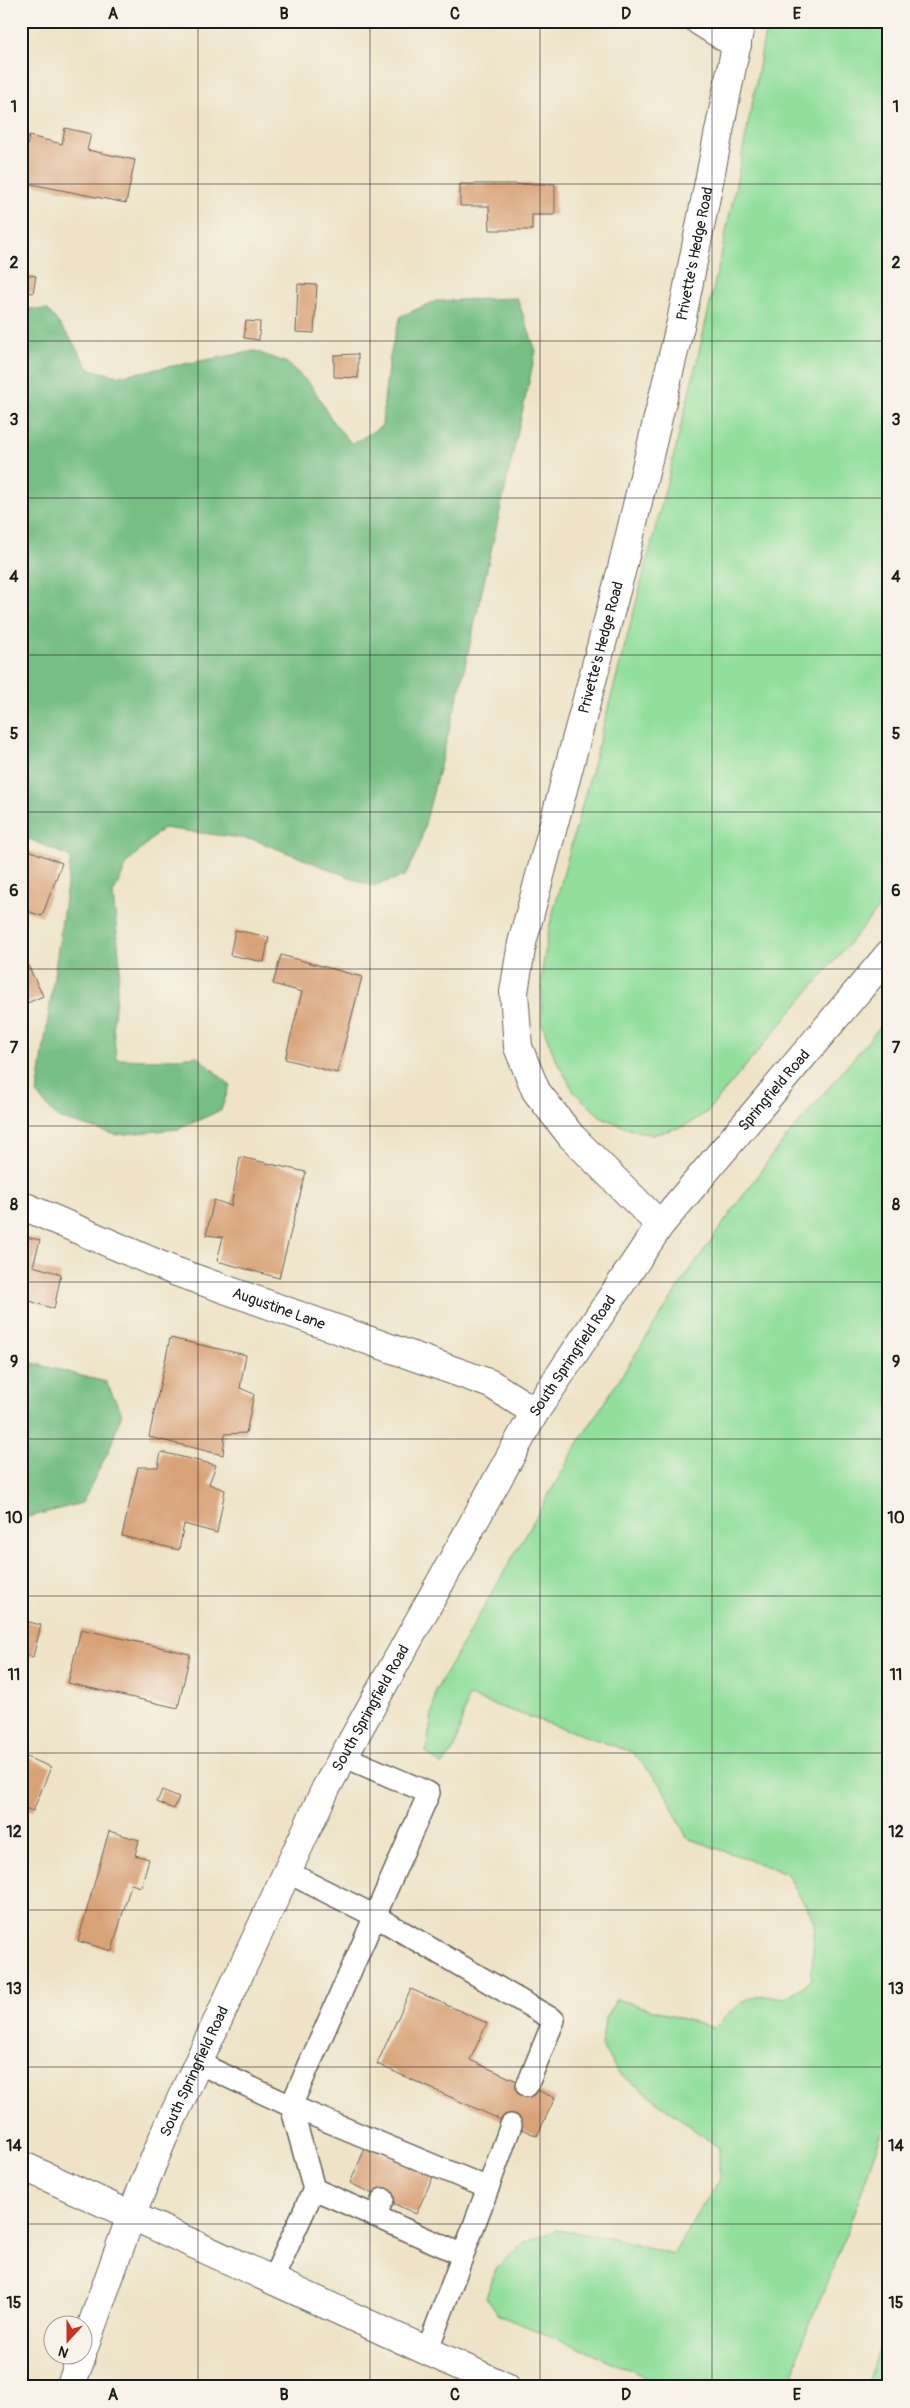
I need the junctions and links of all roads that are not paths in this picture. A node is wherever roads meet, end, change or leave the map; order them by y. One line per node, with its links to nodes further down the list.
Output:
1 (699, 21): 2 (street)
2 (739, 33): 5 (street, Privette's Hedge Road)
3 (889, 954): 5 (street, Springfield Road)
4 (21, 1205): 6 (street, Augustine Lane)
5 (660, 1225): 6 (street, South Springfield Road)
6 (535, 1412): 7 (street, South Springfield Road)
7 (343, 1756): 8 (street, South Springfield Road); 9 (lane)
8 (287, 1872): 9 (lane); 10 (street, South Springfield Road)
9 (375, 1916): 11 (lane); 12 (lane)
10 (198, 2063): 12 (lane); 17 (street, South Springfield Road)
11 (527, 2086)
12 (290, 2106): 15 (lane); 16 (lane)
13 (511, 2125): 15 (lane)
14 (21, 2165): 17 (street)
15 (488, 2188): 18 (lane)
16 (314, 2189): 18 (lane); 19 (lane)
17 (131, 2216): 19 (street); 20 (street)
18 (463, 2255): 21 (lane)
19 (272, 2280): 21 (street)
20 (92, 2326)
21 (427, 2351): 24 (street)
22 (78, 2366): 23 (street)
23 (70, 2387)
24 (506, 2387)

